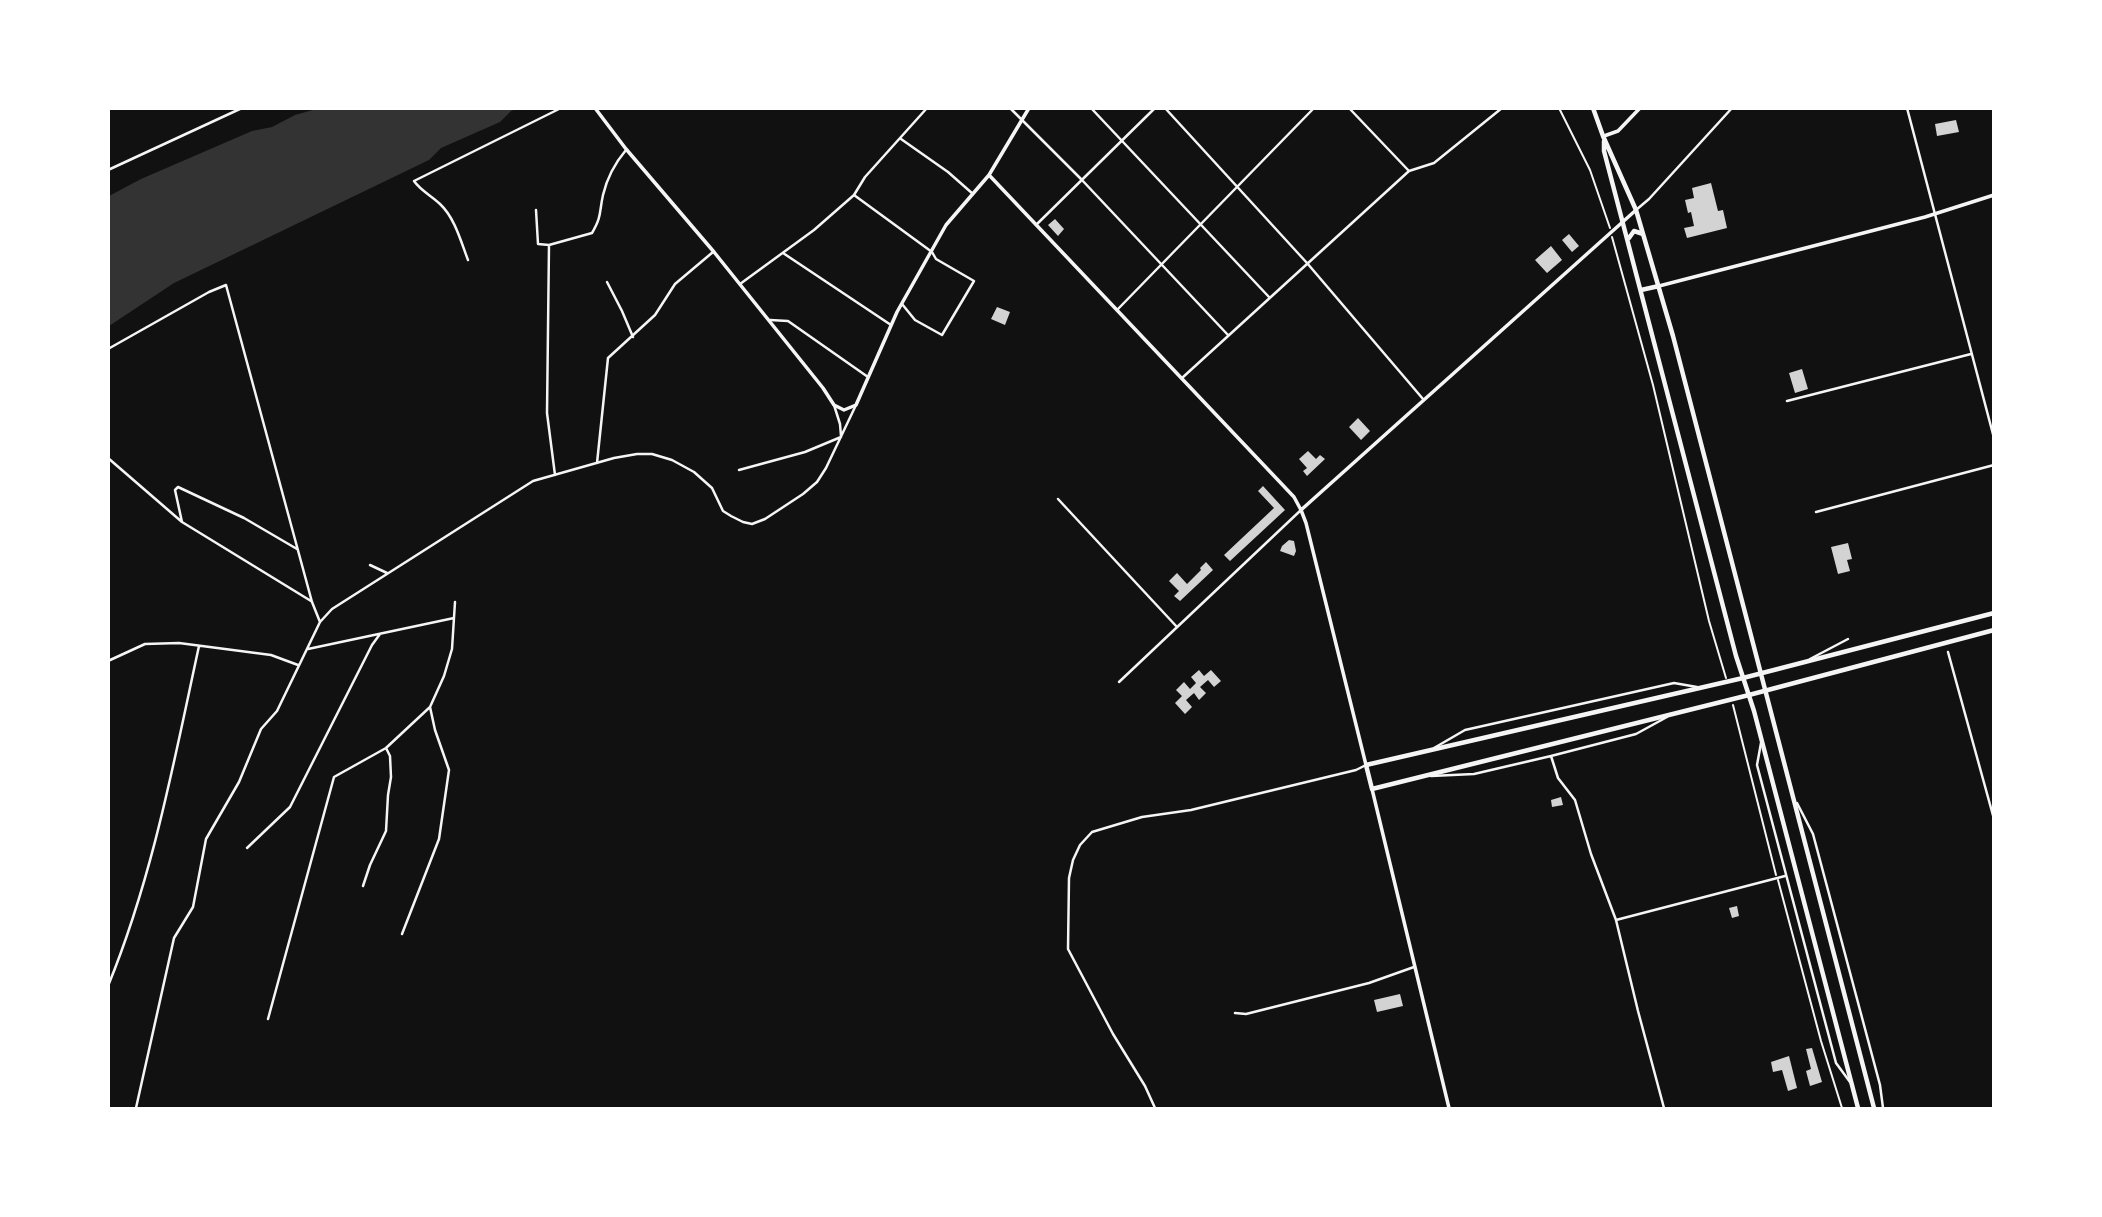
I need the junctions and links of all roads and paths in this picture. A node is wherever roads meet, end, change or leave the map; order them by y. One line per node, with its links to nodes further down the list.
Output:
1 (242, 108): 23 (street)
2 (561, 108): 44 (street)
3 (595, 108): 22 (street)
4 (928, 108): 20 (street)
5 (1010, 108): 18 (street)
6 (1029, 108): 18 (street)
7 (1091, 108): 21 (street)
8 (1155, 108): 21 (street)
9 (1166, 108): 27 (street)
10 (1314, 108): 27 (street)
11 (1349, 108): 24 (street)
12 (1502, 108): 24 (street)
13 (1559, 108): 37 (path)
14 (1593, 108): 19 (main road)
15 (1640, 108): 19 (street)
16 (1732, 108): 32 (street)
17 (1908, 108): 33 (street)
18 (1023, 119): 25 (street); 26 (street)
19 (1603, 136): 32 (main road); 34 (main road)
20 (901, 139): 28 (street); 29 (street)
21 (1122, 140): 26 (street); 35 (street)
22 (626, 149): 40 (street); 41 (street)
23 (108, 170)
24 (1409, 171): 45 (street)
25 (989, 175): 28 (street); 36 (street)
26 (1081, 179): 36 (street); 46 (street)
27 (1237, 187): 35 (street); 45 (street)
28 (973, 194): 42 (street)
29 (854, 195): 42 (street); 43 (street)
30 (1993, 195): 33 (street)
31 (537, 210): 40 (street)
32 (1636, 211): 34 (street); 38 (main road)
33 (1935, 213): 49 (street); 59 (street)
34 (1623, 223): 37 (street); 39 (main road)
35 (1200, 224): 46 (street); 51 (street)
36 (1035, 225): 53 (street)
37 (1612, 234): 62 (street); 97 (path)
38 (1644, 234): 39 (main road); 49 (main road)
39 (1629, 241): 50 (main road)
40 (549, 246): 72 (street)
41 (714, 252): 48 (street); 57 (street)
42 (932, 252): 52 (street); 52 (street)
43 (782, 253): 48 (street); 55 (street)
44 (468, 260)
45 (1307, 263): 51 (street); 62 (street)
46 (1161, 264): 53 (street); 56 (street)
47 (607, 282): 57 (street)
48 (740, 284): 54 (street)
49 (1659, 286): 50 (main road); 95 (main road)
50 (1641, 290): 96 (main road)
51 (1269, 297): 56 (street)
52 (902, 304): 55 (street)
53 (1117, 309): 61 (street)
54 (768, 320): 60 (street); 64 (street)
55 (891, 324): 60 (street)
56 (1228, 335): 61 (street)
57 (633, 337): 69 (street)
58 (108, 349): 77 (street)
59 (1971, 354): 63 (street); 67 (street)
60 (868, 377): 65 (street)
61 (1182, 378): 74 (street)
62 (1423, 399): 74 (street)
63 (1787, 401)
64 (834, 405): 65 (street); 66 (street)
65 (856, 405): 66 (street)
66 (841, 437): 69 (street); 71 (street)
67 (1993, 438)
68 (108, 458): 76 (street)
69 (597, 463): 72 (street)
70 (1993, 465): 75 (street)
71 (739, 470)
72 (555, 475): 79 (street)
73 (1058, 499): 85 (street)
74 (1301, 510): 85 (street); 109 (street)
75 (1816, 512)
76 (182, 522): 77 (street); 80 (street)
77 (298, 550): 80 (street)
78 (370, 565): 79 (street)
79 (387, 573): 84 (street)
80 (312, 602): 84 (street)
81 (455, 602): 83 (street)
82 (1993, 613): 93 (main road)
83 (454, 618): 87 (street); 103 (street)
84 (320, 622): 90 (street)
85 (1177, 627): 98 (street)
86 (1993, 630): 100 (main road)
87 (380, 634): 90 (street); 114 (street)
88 (1848, 639): 93 (street)
89 (199, 646): 92 (street); 94 (street); 121 (street)
90 (308, 649): 94 (street)
91 (1948, 652): 113 (street)
92 (108, 661)
93 (1806, 661): 95 (main road)
94 (300, 666): 125 (street)
95 (1759, 673): 96 (main road); 100 (main road)
96 (1744, 678): 99 (main road); 101 (main road)
97 (1727, 679)
98 (1119, 682)
99 (1703, 688): 107 (main road); 107 (street)
100 (1765, 691): 101 (main road); 112 (main road)
101 (1749, 695): 104 (main road); 105 (main road)
102 (1733, 705): 116 (path)
103 (430, 708): 106 (street); 119 (street)
104 (1672, 715): 108 (street); 110 (main road)
105 (1762, 740): 115 (street); 124 (main road)
106 (386, 748): 117 (street); 123 (street)
107 (1427, 751): 109 (main road)
108 (1551, 756): 110 (street); 118 (street)
109 (1366, 765): 111 (main road); 126 (street)
110 (1424, 776): 111 (main road)
111 (1372, 789): 120 (street)
112 (1793, 796): 131 (main road); 132 (street)
113 (1993, 819)
114 (247, 848)
115 (1786, 876): 116 (street); 124 (street)
116 (1777, 879): 118 (street); 129 (path)
117 (363, 886)
118 (1616, 920): 128 (street)
119 (402, 934)
120 (1414, 967): 122 (street); 127 (street)
121 (108, 986)
122 (1235, 1013)
123 (268, 1019)
124 (1853, 1086): 130 (main road)
125 (136, 1108)
126 (1155, 1108)
127 (1449, 1108)
128 (1664, 1108)
129 (1842, 1108)
130 (1858, 1108)
131 (1874, 1108)
132 (1883, 1108)

